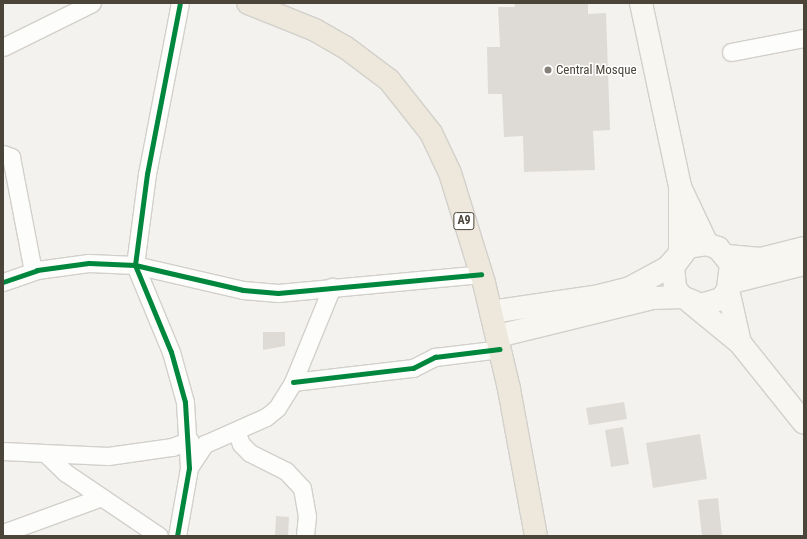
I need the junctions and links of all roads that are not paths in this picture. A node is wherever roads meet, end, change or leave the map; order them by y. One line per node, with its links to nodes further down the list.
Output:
1 (92, 3): 6 (street)
2 (180, 3): 15 (street)
3 (248, 3): 17 (highway, A9)
4 (641, 3): 9 (main road)
5 (804, 38): 7 (street)
6 (3, 47)
7 (731, 52)
8 (3, 154): 16 (street)
9 (680, 187): 10 (main road); 12 (main road)
10 (707, 244): 12 (main road); 13 (main road)
11 (804, 248): 13 (main road)
12 (678, 255): 21 (main road); 22 (main road)
13 (727, 256): 19 (main road)
14 (804, 264): 19 (main road)
15 (135, 265): 16 (street); 20 (street); 28 (street)
16 (33, 271): 18 (street)
17 (481, 274): 20 (street); 22 (highway, A9)
18 (3, 282)
19 (730, 286): 21 (main road); 24 (main road)
20 (332, 287): 25 (street)
21 (686, 299): 23 (main road); 24 (main road)
22 (491, 312): 23 (highway, A9)
23 (499, 343): 25 (street); 37 (highway, A9)
24 (740, 343): 26 (main road)
25 (293, 382): 27 (street)
26 (804, 423)
27 (236, 431): 31 (street); 36 (street)
28 (190, 440): 30 (street); 31 (street)
29 (3, 451): 30 (street)
30 (46, 454): 32 (street)
31 (189, 468): 35 (street)
32 (102, 497): 33 (street); 34 (street)
33 (3, 533)
34 (159, 536)
35 (177, 536)
36 (305, 536)
37 (536, 536)

